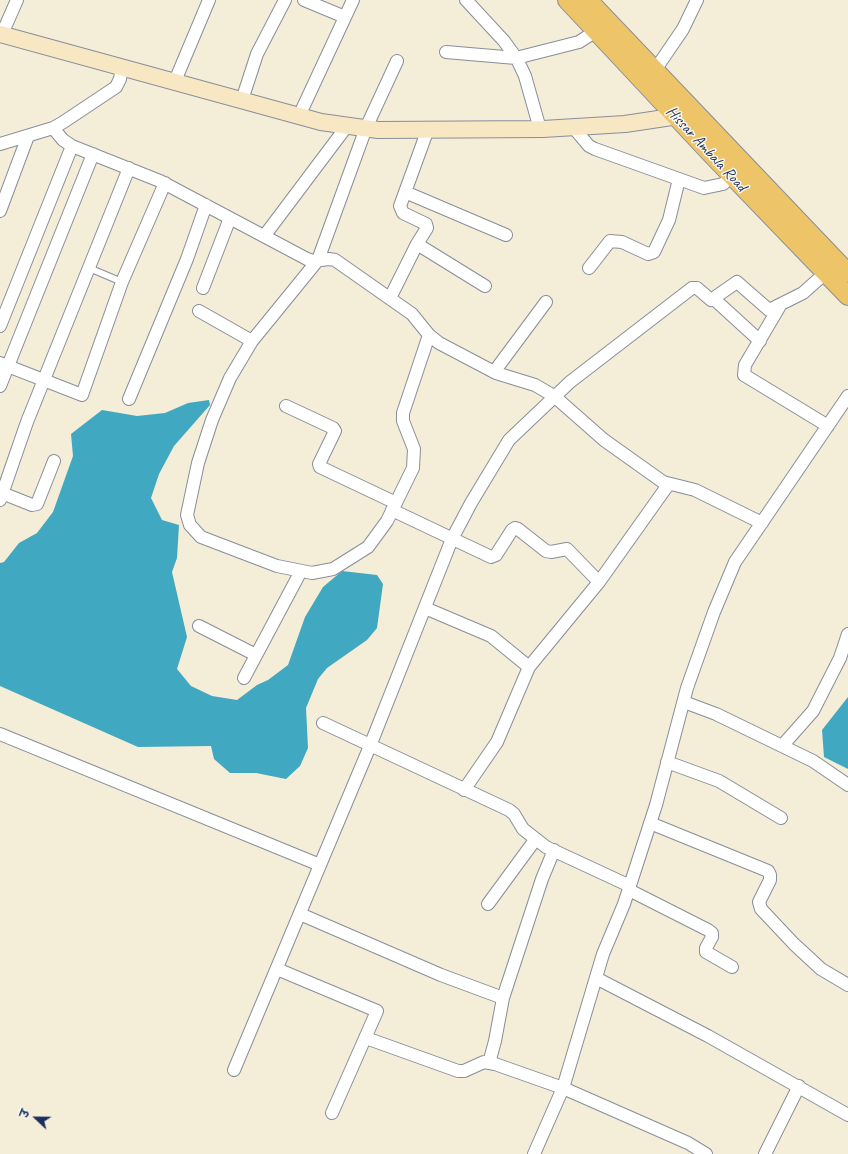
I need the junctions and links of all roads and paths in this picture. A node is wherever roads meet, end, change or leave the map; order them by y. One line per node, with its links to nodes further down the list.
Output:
1 (209, 0): 18 (street)
2 (285, 0): 19 (street)
3 (304, 0): 10 (street)
4 (353, 0): 10 (street)
5 (466, 0): 14 (street)
6 (567, 0): 11 (main road, Hissar Ambala Road)
7 (588, 0): 17 (main road, Hissar Ambala Road)
8 (697, 0): 17 (street)
9 (12, 1): 12 (street)
10 (345, 17): 22 (street)
11 (596, 32): 14 (street); 21 (main road, Hissar Ambala Road)
12 (1, 34): 16 (street)
13 (446, 52): 14 (street)
14 (516, 58): 28 (street)
15 (396, 61): 26 (street)
16 (122, 67): 18 (street); 25 (street)
17 (655, 70): 20 (main road, Hissar Ambala Road)
18 (175, 81): 19 (street)
19 (242, 100): 22 (street)
20 (697, 114): 21 (street); 47 (main road, Hissar Ambala Road)
21 (674, 115): 24 (street); 34 (main road, Hissar Ambala Road)
22 (299, 116): 23 (street)
23 (347, 126): 26 (street); 41 (street)
24 (573, 127): 28 (street); 35 (street)
25 (53, 128): 29 (street); 31 (street)
26 (366, 128): 27 (street); 44 (street)
27 (428, 129): 28 (street); 37 (street)
28 (540, 129)
29 (28, 136): 30 (street); 39 (street)
30 (0, 144)
31 (72, 146): 32 (street); 57 (street)
32 (93, 154): 33 (street); 61 (street)
33 (129, 168): 36 (street); 45 (street)
34 (732, 176): 35 (street); 47 (main road, Hissar Ambala Road)
35 (679, 179): 46 (street)
36 (165, 183): 38 (street); 48 (street)
37 (405, 192): 42 (street); 43 (street)
38 (206, 205): 40 (street); 67 (street)
39 (0, 211)
40 (230, 218): 41 (street); 50 (street)
41 (265, 235): 44 (street)
42 (506, 235)
43 (417, 244): 49 (street); 52 (street)
44 (318, 260): 52 (street); 59 (street)
45 (89, 268): 48 (lane); 63 (street)
46 (590, 268)
47 (837, 269): 51 (main road, Hissar Ambala Road); 55 (street)
48 (122, 282): 63 (street)
49 (486, 286)
50 (203, 288)
51 (848, 296)
52 (390, 298): 58 (street)
53 (714, 299): 55 (street); 60 (street); 65 (street)
54 (546, 302): 62 (street)
55 (782, 303): 60 (street)
56 (199, 311): 59 (street)
57 (0, 326)
58 (429, 335): 62 (street); 73 (street)
59 (252, 341): 76 (street)
60 (760, 341): 69 (street)
61 (4, 365): 63 (street); 64 (street)
62 (494, 372): 65 (street)
63 (44, 380): 72 (street)
64 (0, 386)
65 (554, 396): 71 (street); 75 (street)
66 (848, 396): 69 (street)
67 (129, 398)
68 (286, 406): 73 (street)
69 (828, 426): 74 (street)
70 (54, 461): 72 (street)
71 (668, 484): 74 (street); 77 (street)
72 (1, 496)
73 (394, 507): 75 (street); 76 (street)
74 (762, 523): 84 (street)
75 (452, 539): 77 (street); 78 (street)
76 (301, 571): 81 (street)
77 (599, 582): 82 (street)
78 (425, 608): 82 (street); 87 (street)
79 (199, 626): 81 (street)
80 (848, 634): 88 (street)
81 (256, 655): 83 (street)
82 (529, 667): 91 (street)
83 (244, 678)
84 (684, 702): 88 (street); 89 (street)
85 (323, 723): 87 (street)
86 (0, 734): 96 (street)
87 (370, 746): 91 (street); 96 (street)
88 (782, 746): 90 (street)
89 (667, 762): 92 (street); 93 (street)
90 (848, 785)
91 (464, 790): 94 (street)
92 (781, 818)
93 (650, 823): 97 (street); 103 (street)
94 (535, 840): 95 (street); 98 (street)
95 (554, 850): 97 (street); 104 (street)
96 (320, 865): 99 (street)
97 (630, 888): 100 (street); 102 (street)
98 (488, 904)
99 (300, 914): 101 (street); 104 (street)
100 (732, 967)
101 (277, 969): 105 (street); 107 (street)
102 (596, 978): 108 (street); 109 (street)
103 (848, 984)
104 (503, 998): 106 (street)
105 (366, 1038): 106 (street); 110 (street)
106 (489, 1063): 109 (street)
107 (234, 1070)
108 (799, 1086): 111 (street); 114 (street)
109 (563, 1088): 112 (street); 113 (street)
110 (332, 1114)
111 (848, 1115)
112 (534, 1154)
113 (706, 1154)
114 (765, 1154)

